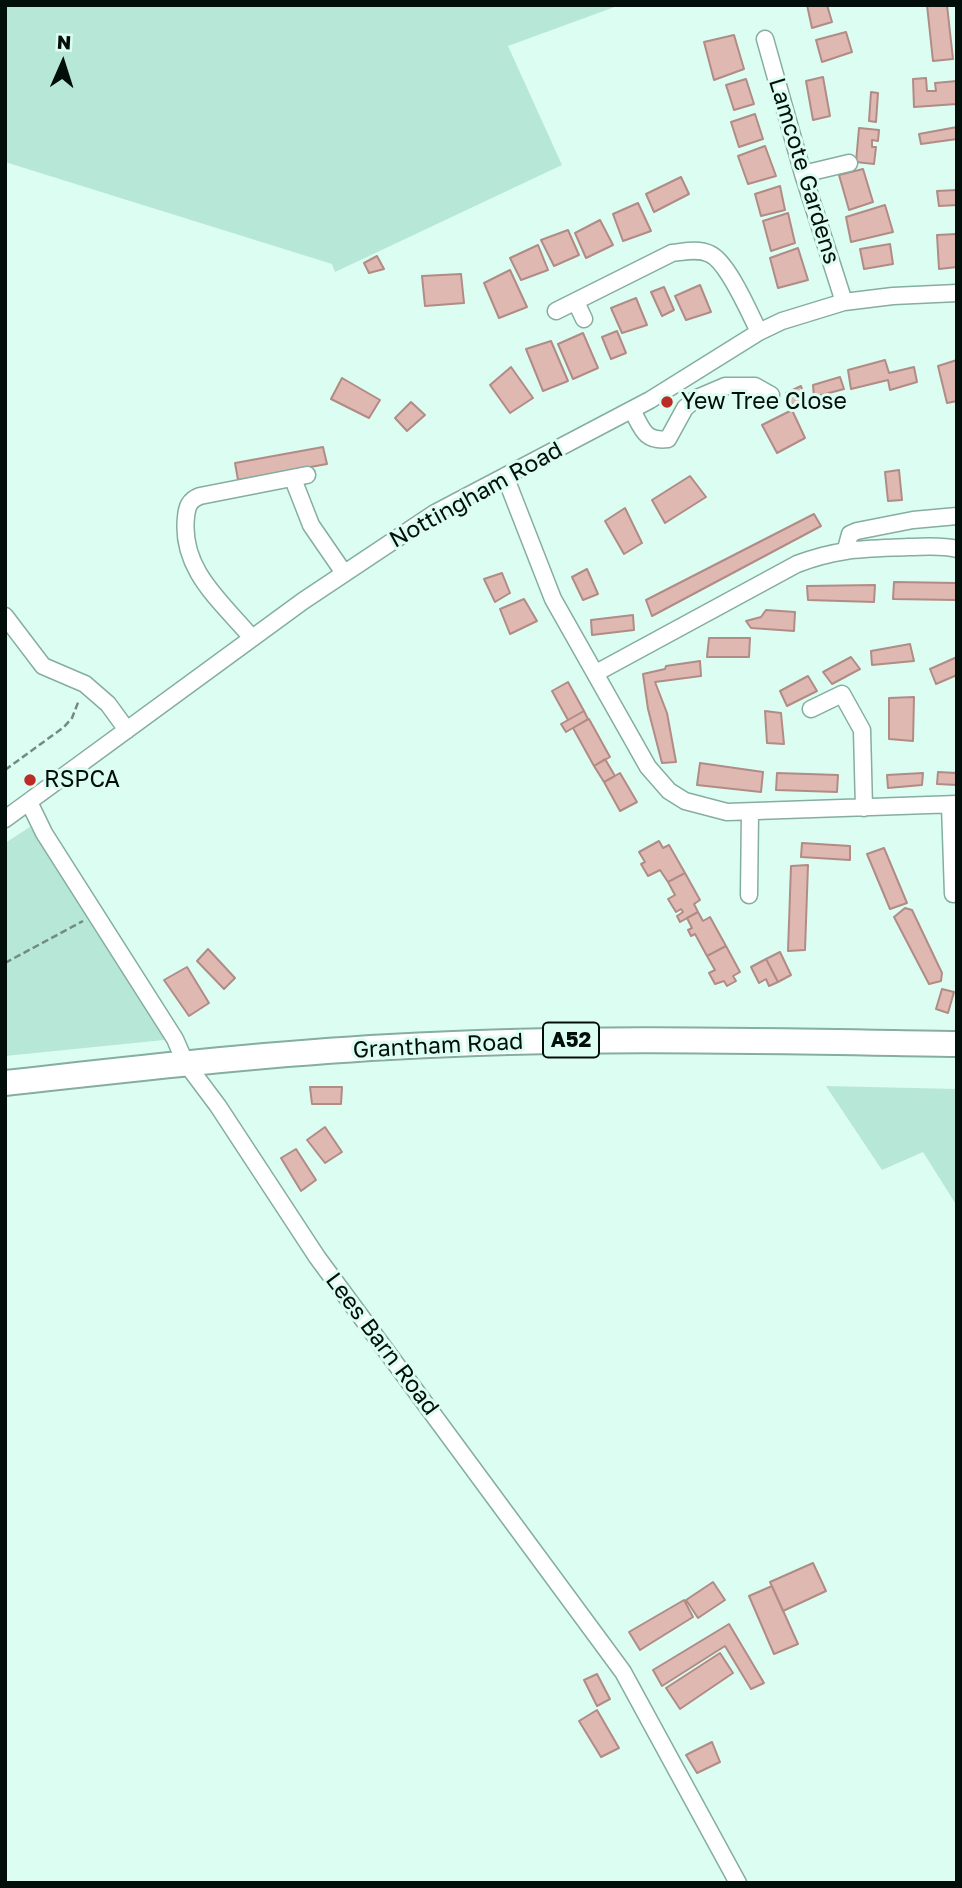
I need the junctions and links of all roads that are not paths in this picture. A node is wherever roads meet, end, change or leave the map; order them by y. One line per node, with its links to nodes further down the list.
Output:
1 (765, 39): 3 (street, Lamcote Gardens)
2 (849, 163): 3 (street)
3 (803, 174): 6 (street, Lamcote Gardens)
4 (957, 293): 6 (street, Nottingham Road)
5 (576, 302): 7 (street); 8 (street); 9 (street)
6 (844, 303): 9 (street, Nottingham Road)
7 (556, 311)
8 (583, 318)
9 (759, 332): 11 (street, Nottingham Road)
10 (771, 395): 11 (street)
11 (632, 410): 12 (street, Nottingham Road)
12 (505, 476): 16 (street, Nottingham Road); 19 (street)
13 (957, 516): 15 (street)
14 (957, 549): 15 (street)
15 (846, 550): 19 (street)
16 (344, 573): 18 (street, Nottingham Road); 18 (street)
17 (5, 616): 21 (street)
18 (252, 638): 21 (street, Nottingham Road)
19 (596, 673): 25 (street)
20 (811, 709): 24 (street)
21 (127, 730): 22 (street, Nottingham Road)
22 (29, 802): 26 (street, Nottingham Road); 30 (street, Lees Barn Road)
23 (953, 804): 24 (street); 27 (street)
24 (864, 808): 25 (street)
25 (750, 812): 28 (street)
26 (5, 820)
27 (953, 894)
28 (749, 895)
29 (957, 1044): 30 (highway, Grantham Road / A52)
30 (186, 1062): 31 (highway, Grantham Road / A52); 32 (street, Lees Barn Road)
31 (5, 1083)
32 (738, 1883)

